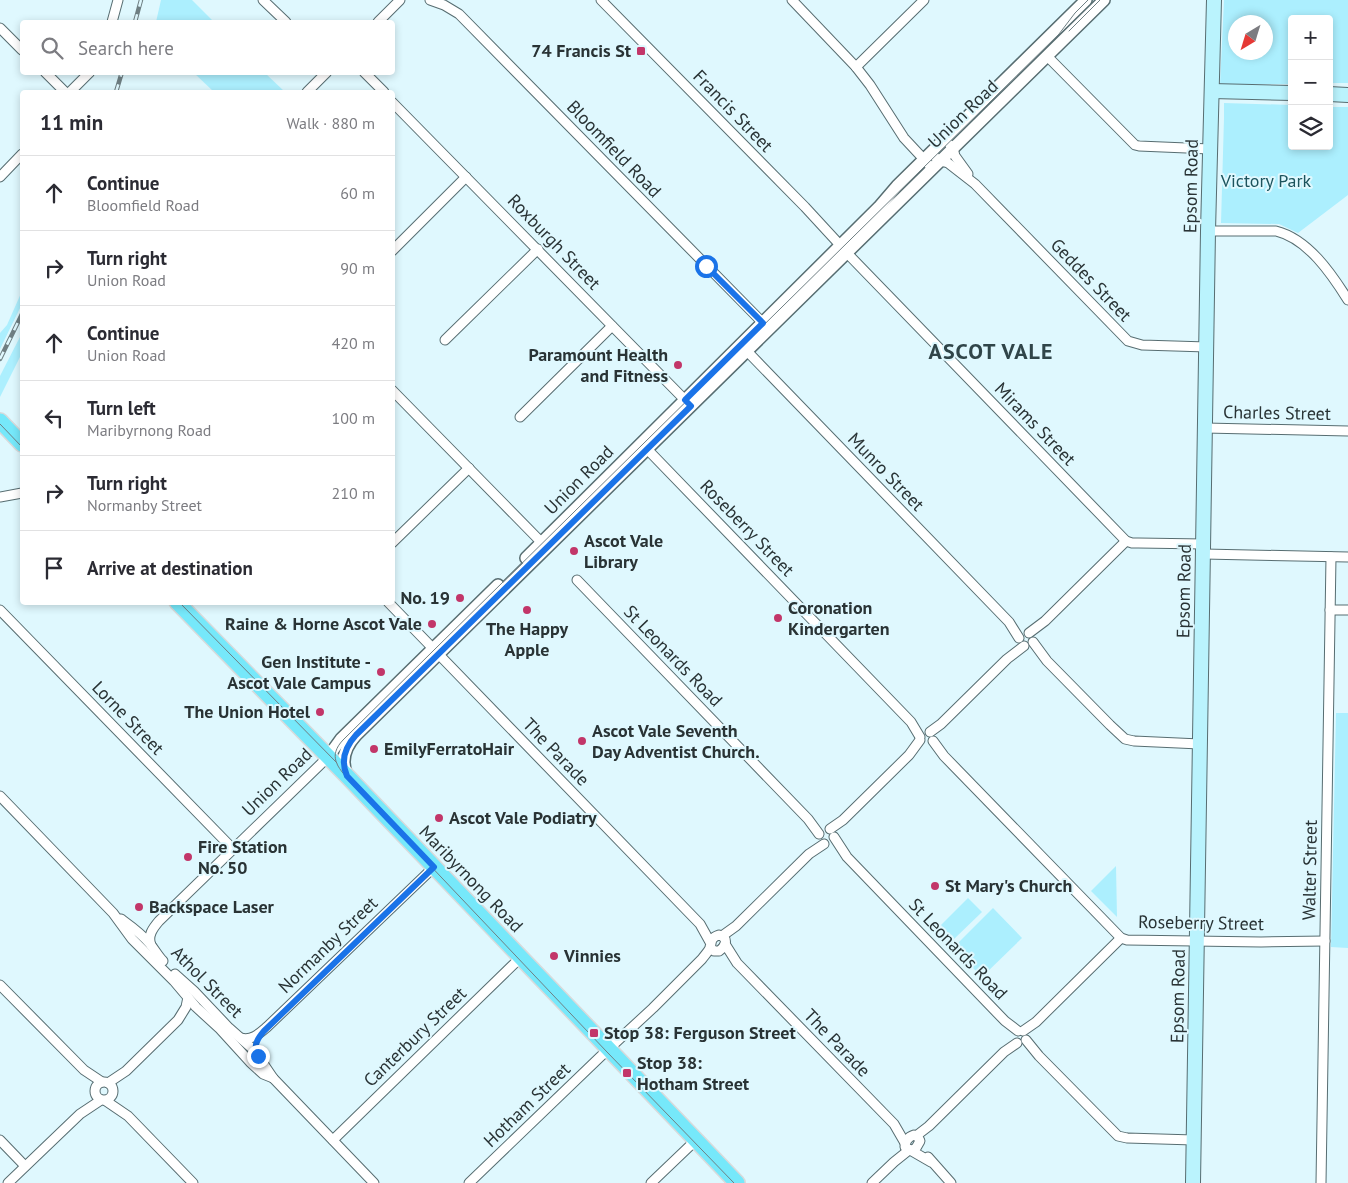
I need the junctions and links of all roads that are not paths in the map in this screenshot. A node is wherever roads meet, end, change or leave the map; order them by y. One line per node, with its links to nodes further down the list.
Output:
1 (118, 0): 11 (street)
2 (263, 0): 12 (street)
3 (400, 0): 13 (street)
4 (430, 0): 45 (street, Bloomfield Road)
5 (601, 0): 42 (street, Francis Street)
6 (792, 0): 18 (street)
7 (924, 0): 18 (street)
8 (1086, 0): 15 (street, Union Road)
9 (1214, 0): 27 (main road, Epsom Road)
10 (1102, 1): 17 (street, Union Road)
11 (113, 20)
12 (284, 20)
13 (380, 20)
14 (0, 28): 16 (street)
15 (1038, 47): 17 (street); 32 (street, Union Road)
16 (20, 48)
17 (1047, 56): 32 (street, Union Road); 33 (street)
18 (856, 67): 35 (street)
19 (48, 75): 23 (street)
20 (87, 75): 24 (street)
21 (324, 75): 25 (street)
22 (367, 75): 26 (street)
23 (63, 90)
24 (72, 90)
25 (309, 90)
26 (382, 90)
27 (1212, 91): 28 (main road); 33 (main road, Epsom Road)
28 (1288, 93)
29 (1333, 94): 30 (main road)
30 (1348, 95)
31 (395, 105): 37 (street, Roxburgh Street)
32 (949, 143): 35 (street, Union Road); 38 (street, Geddes Street)
33 (1210, 149): 39 (main road, Epsom Road)
34 (20, 156): 36 (street)
35 (931, 161): 38 (street, Geddes Street); 42 (street, Union Road)
36 (0, 177)
37 (466, 177): 40 (street); 41 (street, Roxburgh Street)
38 (976, 184): 47 (street, Geddes Street)
39 (1208, 231): 43 (street); 47 (main road, Epsom Road)
40 (395, 246)
41 (538, 249): 44 (street, Roxburgh Street); 46 (street)
42 (843, 249): 45 (street, Union Road); 61 (street, Mirams Street)
43 (1348, 300)
44 (612, 326): 50 (street, Roxburgh Street); 51 (street)
45 (766, 326): 48 (street, Union Road)
46 (445, 340)
47 (1207, 347): 53 (main road, Epsom Road)
48 (744, 348): 50 (street, Union Road); 72 (street, Munro Street)
49 (395, 394): 57 (street)
50 (688, 403): 56 (street, Union Road)
51 (520, 417)
52 (0, 421): 55 (main road)
53 (1206, 428): 54 (street, Charles Street); 63 (main road, Epsom Road)
54 (1348, 431)
55 (20, 442)
56 (644, 446): 62 (street, Union Road); 75 (street, Roseberry Street)
57 (468, 468): 60 (street); 62 (street)
58 (20, 493): 59 (street)
59 (0, 497)
60 (395, 540)
61 (1126, 540): 63 (street); 72 (street)
62 (544, 545): 73 (street, Union Road)
63 (1204, 549): 64 (street); 76 (main road, Epsom Road)
64 (1331, 557): 65 (street); 70 (street, Walter Street)
65 (1348, 557)
66 (577, 580): 80 (street, St Leonards Road)
67 (180, 605): 77 (main road, Maribyrnong Road)
68 (391, 605): 73 (street, The Parade)
69 (0, 610): 81 (street, Lorne Street)
70 (1330, 610): 71 (street); 90 (street, Walter Street)
71 (1348, 610)
72 (1026, 640): 75 (street); 76 (street, Munro Street)
73 (435, 652): 74 (street, Union Road); 77 (street, Union Road); 91 (street, The Parade)
74 (356, 735): 77 (street, Union Road); 78 (street, Union Road)
75 (927, 738): 80 (street); 86 (street, Roseberry Street)
76 (1200, 744): 89 (main road, Epsom Road)
77 (332, 748): 78 (main road, Maribyrnong Road); 81 (street, Union Road)
78 (344, 773): 82 (main road, Maribyrnong Road)
79 (0, 796): 83 (street, Athol Street)
80 (826, 836): 91 (street); 100 (street, St Leonards Road)
81 (232, 849): 84 (street, Union Road)
82 (434, 867): 93 (main road, Maribyrnong Road); 99 (street, Normanby Street)
83 (113, 913): 85 (street, Athol Street); 87 (street, Athol Street)
84 (164, 916): 85 (street, Union Road); 88 (street, Union Road)
85 (138, 929): 87 (street, Union Road); 88 (street, Athol Street)
86 (1121, 938): 89 (street, Roseberry Street); 100 (street)
87 (134, 941): 92 (street, Athol Street)
88 (149, 941): 92 (street, Union Road); 96 (street, Athol Street)
89 (1197, 941): 90 (street, Roseberry Street); 113 (main road, Epsom Road)
90 (1325, 941): 126 (street, Walter Street)
91 (718, 943): 102 (street, Hotham Street); 108 (street, The Parade)
92 (142, 949): 95 (street, Athol Street)
93 (520, 958): 102 (main road, Maribyrnong Road); 111 (street, Canterbury Street)
94 (0, 985): 107 (street)
95 (188, 1000): 96 (street); 97 (street, Athol Street); 98 (street)
96 (204, 1001): 101 (street, Athol Street)
97 (205, 1014): 98 (street); 103 (street, Athol Street)
98 (178, 1020): 107 (street)
99 (268, 1027): 101 (street, Normanby Street); 104 (street, Normanby Street)
100 (1020, 1037): 109 (street); 113 (street, St Leonards Road)
101 (245, 1040): 103 (street); 104 (street, Athol Street)
102 (609, 1050): 112 (main road, Maribyrnong Road); 120 (street, Hotham Street)
103 (240, 1051): 105 (street, Athol Street)
104 (256, 1052): 105 (street, Normanby Street); 106 (street, Athol Street)
105 (248, 1060): 106 (street, Athol Street)
106 (273, 1078): 111 (street, Athol Street)
107 (104, 1091): 116 (street); 117 (street)
108 (894, 1124): 109 (street, The Parade); 114 (street, The Parade)
109 (917, 1138): 114 (street); 115 (street, The Parade)
110 (0, 1140): 116 (street)
111 (333, 1140): 119 (street, Athol Street)
112 (696, 1140): 121 (street); 122 (main road, Maribyrnong Road)
113 (1194, 1140): 125 (main road, Epsom Road)
114 (908, 1147): 115 (street, The Parade); 123 (street)
115 (930, 1162): 124 (street, The Parade)
116 (26, 1166): 118 (street)
117 (191, 1182)
118 (8, 1183)
119 (374, 1183)
120 (469, 1183)
121 (651, 1183)
122 (737, 1183)
123 (872, 1183)
124 (951, 1183)
125 (1193, 1183)
126 (1321, 1183)

